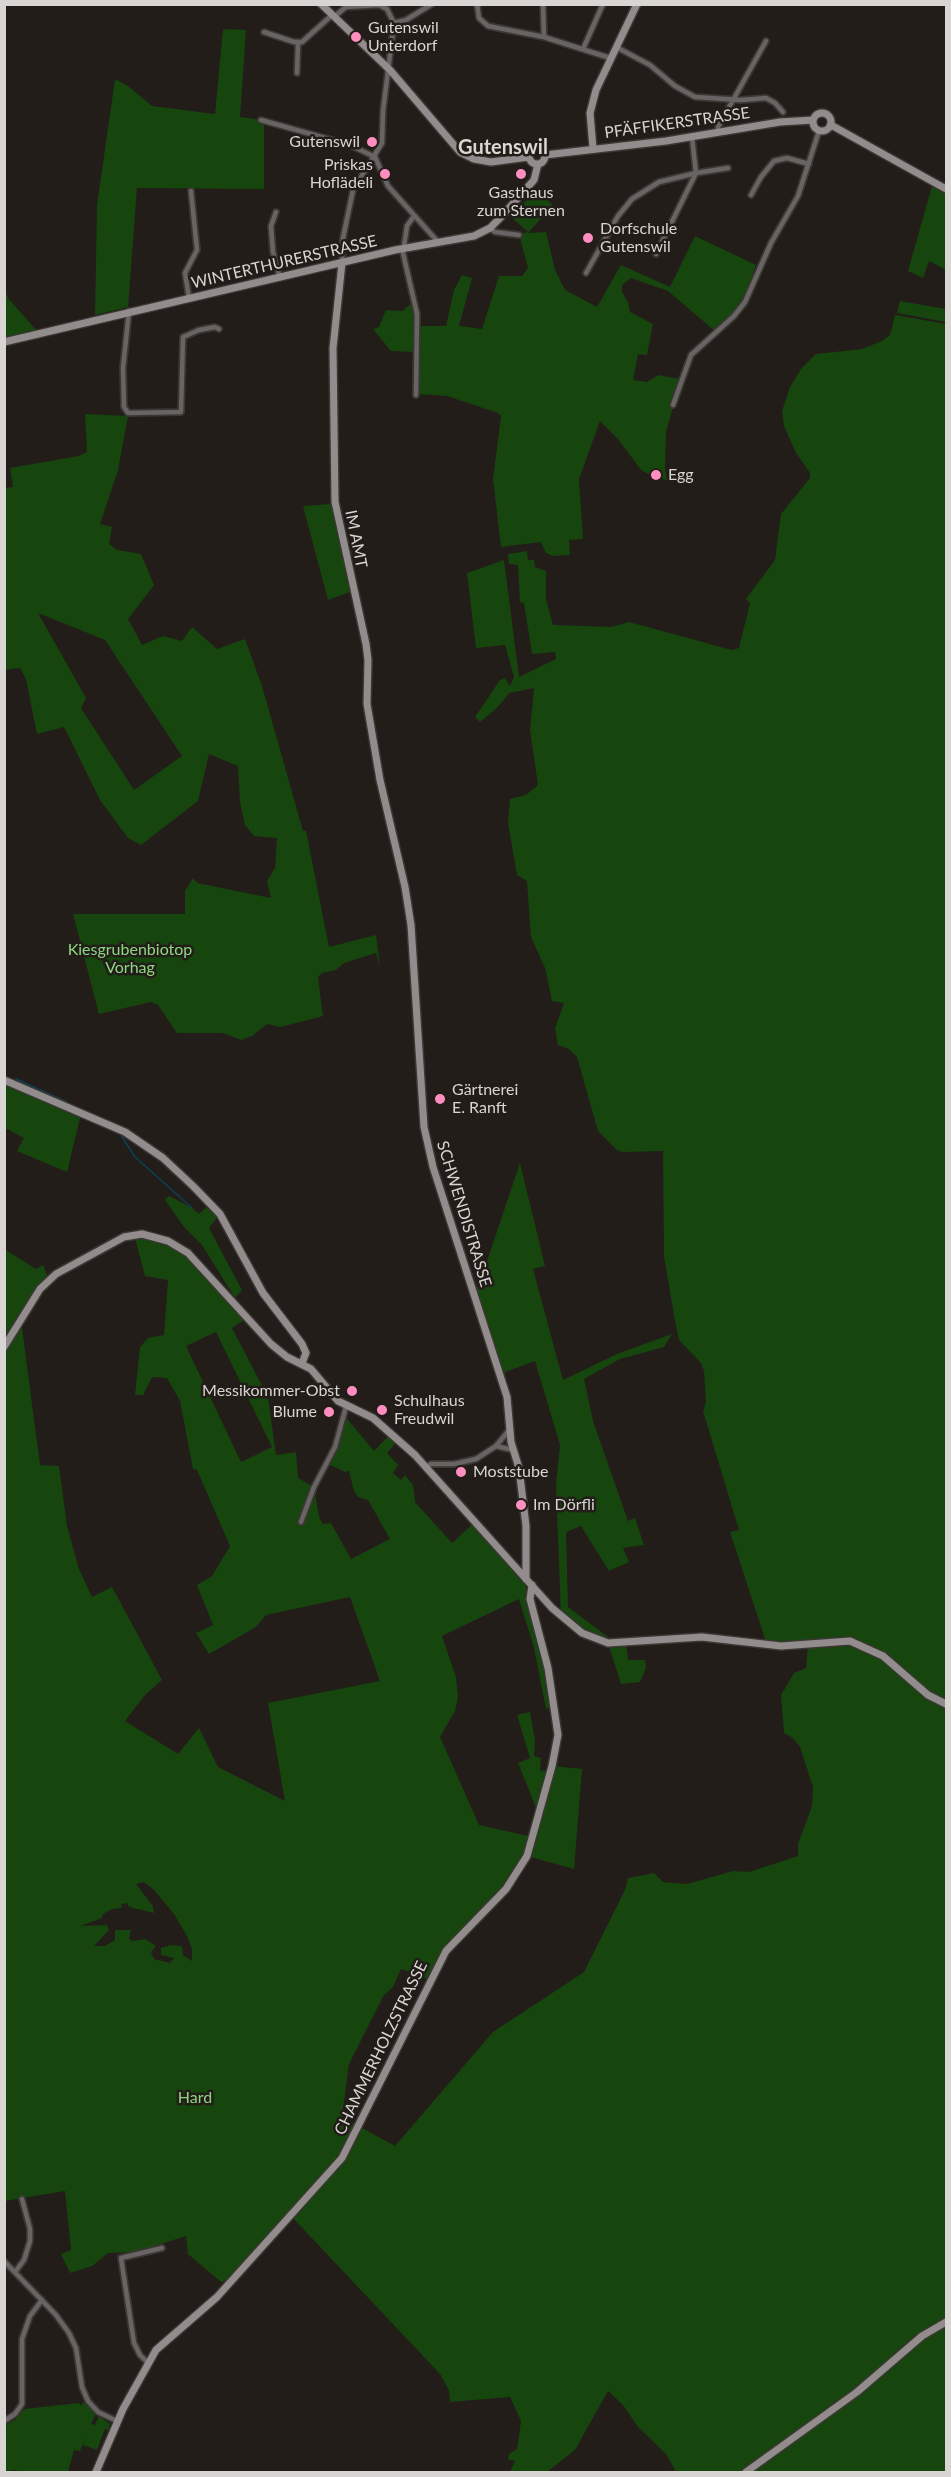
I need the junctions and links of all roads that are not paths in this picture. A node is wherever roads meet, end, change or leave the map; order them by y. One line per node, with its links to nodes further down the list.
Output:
1 (321, 4): 8 (street)
2 (432, 4): 9 (street)
3 (477, 4): 11 (street)
4 (543, 4): 11 (street)
5 (603, 4): 15 (street)
6 (637, 4): 14 (street)
7 (376, 5): 8 (street); 9 (street)
8 (333, 16): 13 (street); 17 (street)
9 (394, 23): 17 (street)
10 (264, 32): 13 (street)
11 (544, 38): 15 (street)
12 (766, 41): 19 (street)
13 (298, 43): 18 (street)
14 (616, 47): 16 (street); 19 (street)
15 (582, 49): 16 (street)
16 (610, 58): 27 (street)
17 (390, 70): 29 (street); 30 (street)
18 (297, 73)
19 (735, 98): 20 (street); 25 (street)
20 (783, 112)
21 (261, 120): 29 (street)
22 (813, 120): 23 (street, PFÄFFIKERSTRASSE); 24 (street); 25 (street, PFÄFFIKERSTRASSE)
23 (831, 125): 24 (street); 35 (street, PFÄFFIKERSTRASSE)
24 (819, 131): 32 (street)
25 (718, 133): 26 (street, PFÄFFIKERSTRASSE)
26 (692, 137): 27 (street, PFÄFFIKERSTRASSE); 34 (street)
27 (593, 148): 28 (street, PFÄFFIKERSTRASSE)
28 (545, 155): 30 (street); 31 (street)
29 (375, 157): 39 (street); 45 (street)
30 (529, 157): 31 (street)
31 (538, 164): 40 (street, WINTERTHURERSTRASSE)
32 (809, 164): 37 (street); 53 (street)
33 (728, 168): 34 (street)
34 (696, 173): 44 (street); 46 (street)
35 (946, 189)
36 (191, 191): 48 (street)
37 (752, 195)
38 (276, 212): 47 (street)
39 (414, 216): 42 (street); 43 (street)
40 (490, 228): 41 (street); 42 (street, WINTERTHURERSTRASSE)
41 (519, 235)
42 (436, 240): 43 (street, WINTERTHURERSTRASSE)
43 (404, 247): 45 (street, WINTERTHURERSTRASSE); 52 (street)
44 (656, 255)
45 (342, 263): 47 (street, WINTERTHURERSTRASSE); 54 (street, IM AMT)
46 (586, 273)
47 (280, 278): 48 (street, WINTERTHURERSTRASSE)
48 (189, 298): 49 (street, WINTERTHURERSTRASSE)
49 (129, 311): 50 (street); 51 (street, WINTERTHURERSTRASSE)
50 (219, 329)
51 (4, 342)
52 (416, 395)
53 (673, 405)
54 (388, 816): 59 (street, SCHWENDISTRASSE)
55 (4, 1080): 57 (street)
56 (4, 1347): 57 (street)
57 (302, 1363): 58 (street)
58 (346, 1407): 62 (street); 63 (street)
59 (510, 1429): 60 (street); 61 (street, SCHWENDISTRASSE)
60 (496, 1446): 61 (street); 62 (street)
61 (513, 1450): 64 (street, SCHWENDISTRASSE)
62 (426, 1467): 64 (street)
63 (301, 1522)
64 (529, 1582): 65 (street); 72 (street, CHAMMERHOLZSTRASSE)
65 (946, 1704)
66 (22, 2199): 69 (street)
67 (162, 2248): 72 (street)
68 (4, 2261): 69 (street)
69 (15, 2272): 70 (street)
70 (42, 2300): 73 (street); 74 (street)
71 (946, 2322): 76 (street)
72 (148, 2363): 74 (street, CHAMMERHOLZSTRASSE)
73 (4, 2421)
74 (117, 2421): 75 (street, CHAMMERHOLZSTRASSE)
75 (96, 2472)
76 (746, 2472)

